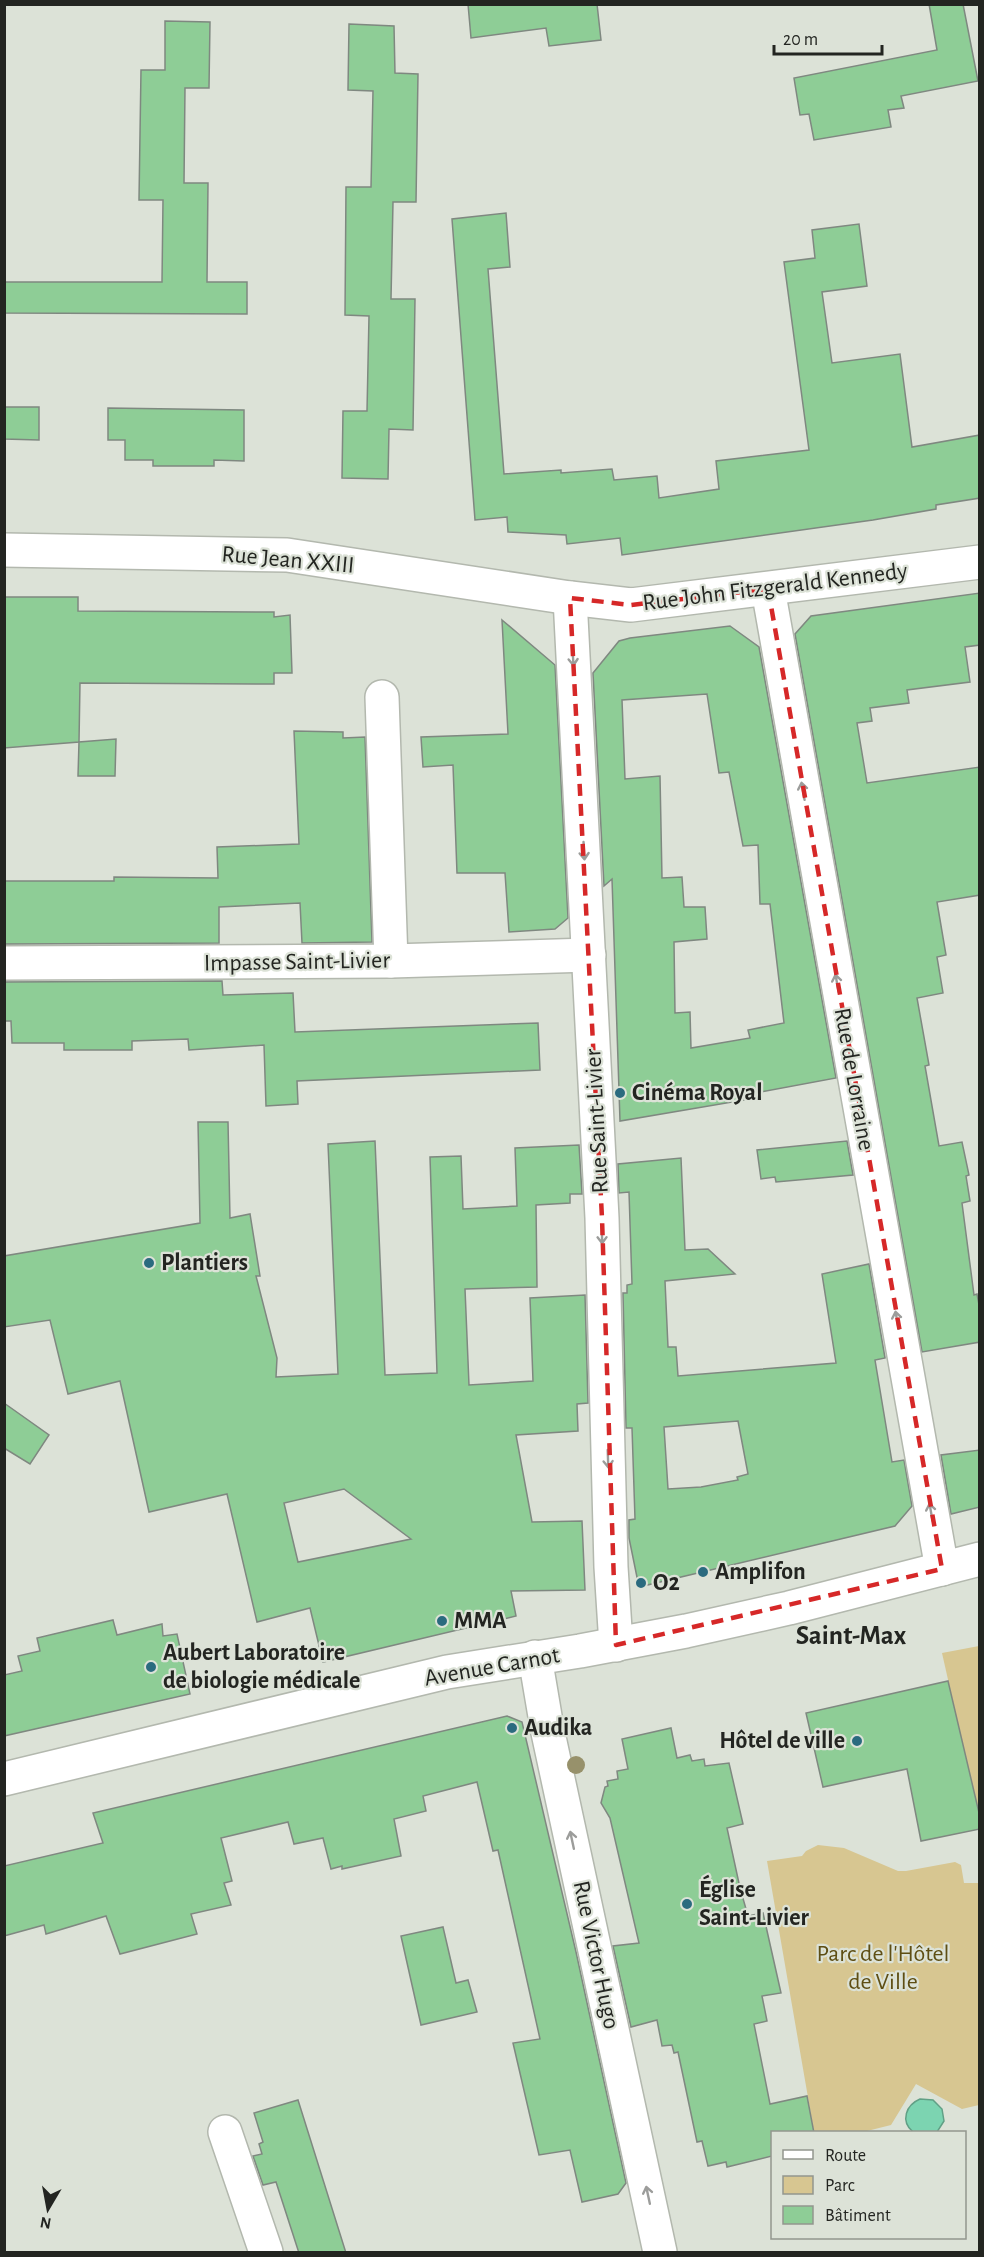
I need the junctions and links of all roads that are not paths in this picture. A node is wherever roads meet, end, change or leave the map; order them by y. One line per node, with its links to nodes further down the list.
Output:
1 (4, 550): 4 (street, Rue Jean XXIII)
2 (980, 562): 3 (street, Rue John Fitzgerald Kennedy)
3 (768, 589): 4 (street, Rue John Fitzgerald Kennedy); 10 (street, Rue de Lorraine, one-way to 3)
4 (570, 598): 6 (street, Rue Saint-Livier, one-way to 6)
5 (382, 697): 7 (street)
6 (589, 956): 7 (street, Impasse Saint-Livier); 11 (street, Rue Saint-Livier, one-way to 11)
7 (391, 961): 8 (street, Impasse Saint-Livier)
8 (4, 963)
9 (980, 1559): 10 (street, Avenue Carnot)
10 (942, 1569): 11 (street, Avenue Carnot)
11 (616, 1645): 12 (street, Avenue Carnot)
12 (535, 1657): 13 (street, Avenue Carnot); 16 (street, Rue Victor Hugo, one-way to 12)
13 (4, 1779)
14 (225, 2132): 15 (street)
15 (266, 2253)
16 (660, 2253)

